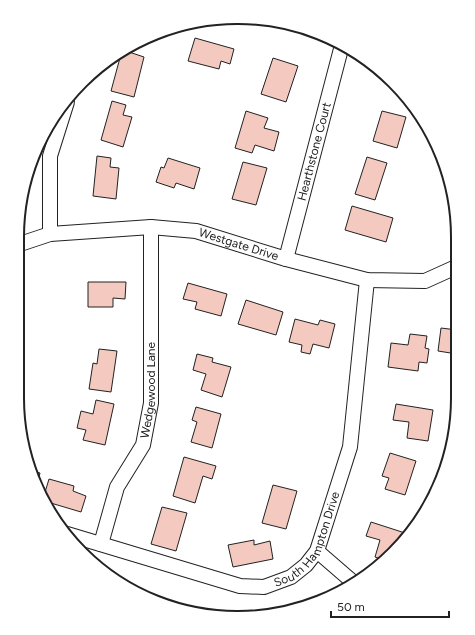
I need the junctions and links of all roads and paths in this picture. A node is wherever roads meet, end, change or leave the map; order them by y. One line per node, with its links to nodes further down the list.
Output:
1 (340, 51): 6 (street, Hearthstone Court)
2 (63, 115): 4 (street)
3 (151, 227): 4 (street, Westgate Drive); 6 (street, Westgate Drive); 10 (street, Wedgewood Lane)
4 (50, 234): 5 (street, Westgate Drive)
5 (24, 243)
6 (286, 259): 8 (street, Westgate Drive)
7 (451, 268): 8 (street, Westgate Drive)
8 (367, 280): 11 (street, South Hampton Drive)
9 (76, 537): 10 (street, South Hampton Drive)
10 (101, 544): 11 (street, South Hampton Drive)
11 (317, 551): 12 (street)
12 (349, 579)

